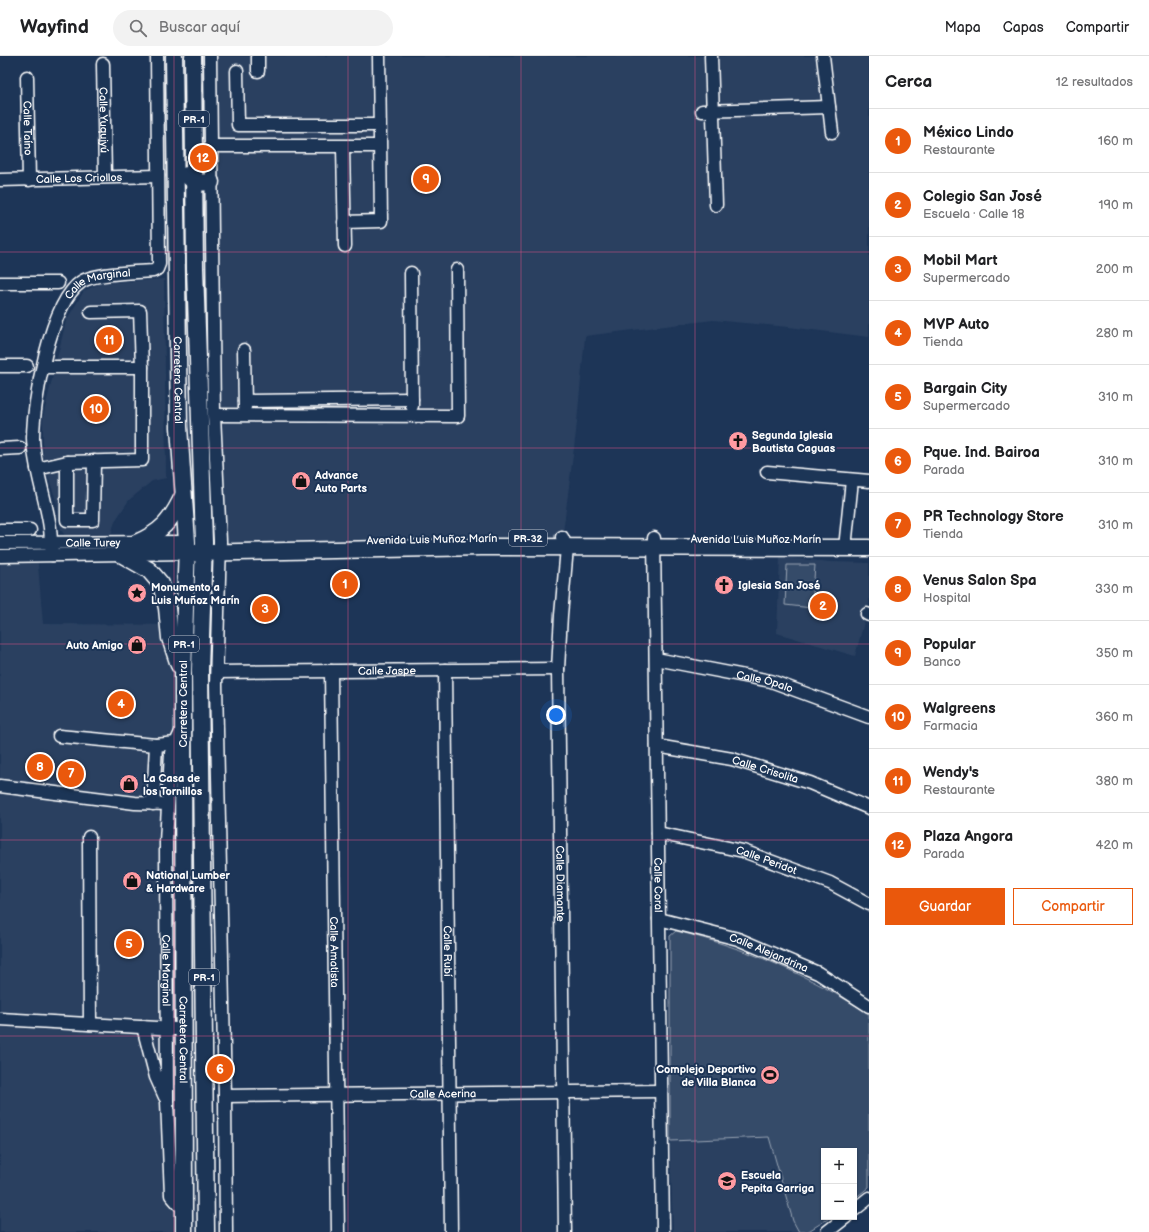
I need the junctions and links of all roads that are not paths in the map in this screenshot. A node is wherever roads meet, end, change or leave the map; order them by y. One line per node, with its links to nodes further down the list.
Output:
1 (157, 56): 22 (street, Calle Marginal)
2 (174, 56): 17 (main road, Carretera Central / PR-1)
3 (193, 56): 26 (main road, Carretera Central / PR-1)
4 (210, 56): 18 (street)
5 (258, 56): 11 (street)
6 (379, 56): 15 (street)
7 (711, 56): 14 (street)
8 (823, 56): 13 (street)
9 (103, 64): 21 (street, Calle Yuquiyú)
10 (237, 71): 15 (street)
11 (258, 71)
12 (27, 77): 24 (street, Calle Taíno)
13 (829, 107): 14 (street); 16 (street)
14 (707, 111): 27 (street)
15 (379, 125): 19 (street)
16 (832, 132)
17 (174, 133): 26 (main road); 53 (main road, Carretera Central / PR-1)
18 (210, 146): 20 (street); 25 (street)
19 (379, 146): 20 (street); 28 (street)
20 (343, 147): 28 (street)
21 (105, 176): 22 (street, Calle Los Criollos); 24 (street, Calle Los Criollos)
22 (158, 176): 38 (street, Calle Marginal)
23 (0, 180): 24 (street, Calle Los Criollos)
24 (29, 180)
25 (211, 182): 26 (main road); 42 (street)
26 (195, 183): 63 (main road, Carretera Central / PR-1)
27 (716, 205)
28 (344, 222): 29 (street)
29 (345, 246)
30 (457, 270): 44 (street)
31 (411, 274): 40 (street)
32 (58, 283): 33 (street)
33 (0, 284)
34 (91, 312): 39 (street)
35 (244, 350): 41 (street)
36 (0, 366): 37 (street)
37 (27, 366)
38 (43, 367): 39 (street); 49 (street, Calle Marginal)
39 (142, 367): 47 (street)
40 (412, 399): 41 (street); 44 (street)
41 (245, 401): 43 (street)
42 (214, 415): 43 (street); 64 (street)
43 (245, 415): 44 (street)
44 (412, 416)
45 (20, 448): 46 (street)
46 (0, 449)
47 (94, 461): 48 (street); 48 (street)
48 (67, 462): 49 (street)
49 (37, 469): 59 (street, Calle Marginal)
50 (766, 472): 51 (street)
51 (852, 480): 52 (street); 62 (street)
52 (869, 481)
53 (184, 494): 60 (main road); 65 (main road, Carretera Central / PR-1)
54 (0, 530): 55 (street)
55 (30, 530)
56 (869, 538): 62 (main road, Avenida Luis Muñoz Marín / PR-32)
57 (655, 542): 61 (main road, Avenida Luis Muñoz Marín / PR-32); 62 (main road, Avenida Luis Muñoz Marín / PR-32); 70 (street, Calle Coral)
58 (0, 543): 59 (street, Calle Turey)
59 (51, 543): 60 (street, Calle Turey); 68 (street, Calle Marginal)
60 (136, 543): 65 (street, Calle Turey)
61 (565, 543): 64 (main road, Avenida Luis Muñoz Marín / PR-32); 64 (main road, Avenida Luis Muñoz Marín / PR-32); 71 (street, Calle Diamante)
62 (845, 543): 66 (main road, Avenida Luis Muñoz Marín / PR-32)
63 (204, 547): 64 (main road); 65 (main road); 78 (main road, Carretera Central)
64 (220, 547): 74 (street)
65 (187, 548): 67 (street, Calle Turey); 75 (main road, Carretera Central / PR-1)
66 (869, 548)
67 (120, 554): 68 (street, Calle Turey); 75 (main road)
68 (52, 555): 69 (street, Calle Turey)
69 (0, 556)
70 (656, 659): 77 (street, Calle Ópalo); 82 (street, Calle Coral)
71 (558, 669): 72 (street, Calle Jaspe); 100 (street, Calle Diamante)
72 (445, 670): 73 (street, Calle Jaspe); 99 (street, Calle Rubí)
73 (331, 671): 74 (street, Calle Jaspe); 101 (street, Calle Amatista)
74 (217, 672): 76 (street)
75 (182, 674): 80 (main road, Carretera Central / PR-1)
76 (216, 685): 78 (street); 102 (street)
77 (869, 717)
78 (201, 722): 91 (main road, Carretera Central / PR-1)
79 (59, 736): 81 (street)
80 (180, 736): 81 (street); 85 (street, Calle Marginal); 97 (main road, Carretera Central / PR-1)
81 (156, 745): 84 (street)
82 (657, 746): 86 (street, Calle Crisolita); 87 (street, Calle Coral)
83 (0, 786): 84 (street)
84 (153, 804): 85 (street)
85 (168, 804): 96 (street, Calle Marginal)
86 (869, 808)
87 (658, 833): 89 (street, Calle Peridot); 90 (street, Calle Coral)
88 (90, 836): 94 (street)
89 (869, 904)
90 (659, 919): 92 (street, Calle Alejandrina); 98 (street, Calle Coral)
91 (203, 944): 97 (main road); 104 (main road, Carretera Central / PR-1)
92 (869, 1006)
93 (0, 1019): 94 (street)
94 (90, 1024): 95 (street)
95 (144, 1027): 96 (street); 103 (street)
96 (166, 1028): 97 (street); 103 (street, Calle Marginal)
97 (183, 1029): 104 (main road); 107 (main road, Carretera Central / PR-1)
98 (660, 1091): 100 (street, Calle Acerina); 115 (street, Calle Coral)
99 (449, 1094): 100 (street, Calle Acerina); 101 (street, Calle Acerina); 113 (street, Calle Rubí)
100 (563, 1094): 114 (street, Calle Diamante)
101 (337, 1095): 102 (street, Calle Acerina); 112 (street, Calle Amatista)
102 (225, 1096): 111 (street)
103 (167, 1101): 107 (street, Calle Marginal)
104 (205, 1124): 110 (main road, Carretera Central / PR-1)
105 (869, 1198): 106 (street)
106 (857, 1208)
107 (184, 1210): 109 (main road, Carretera Central / PR-1)
108 (842, 1220): 116 (street)
109 (184, 1232)
110 (206, 1232)
111 (226, 1232)
112 (338, 1232)
113 (451, 1232)
114 (565, 1232)
115 (663, 1232)
116 (827, 1232)

